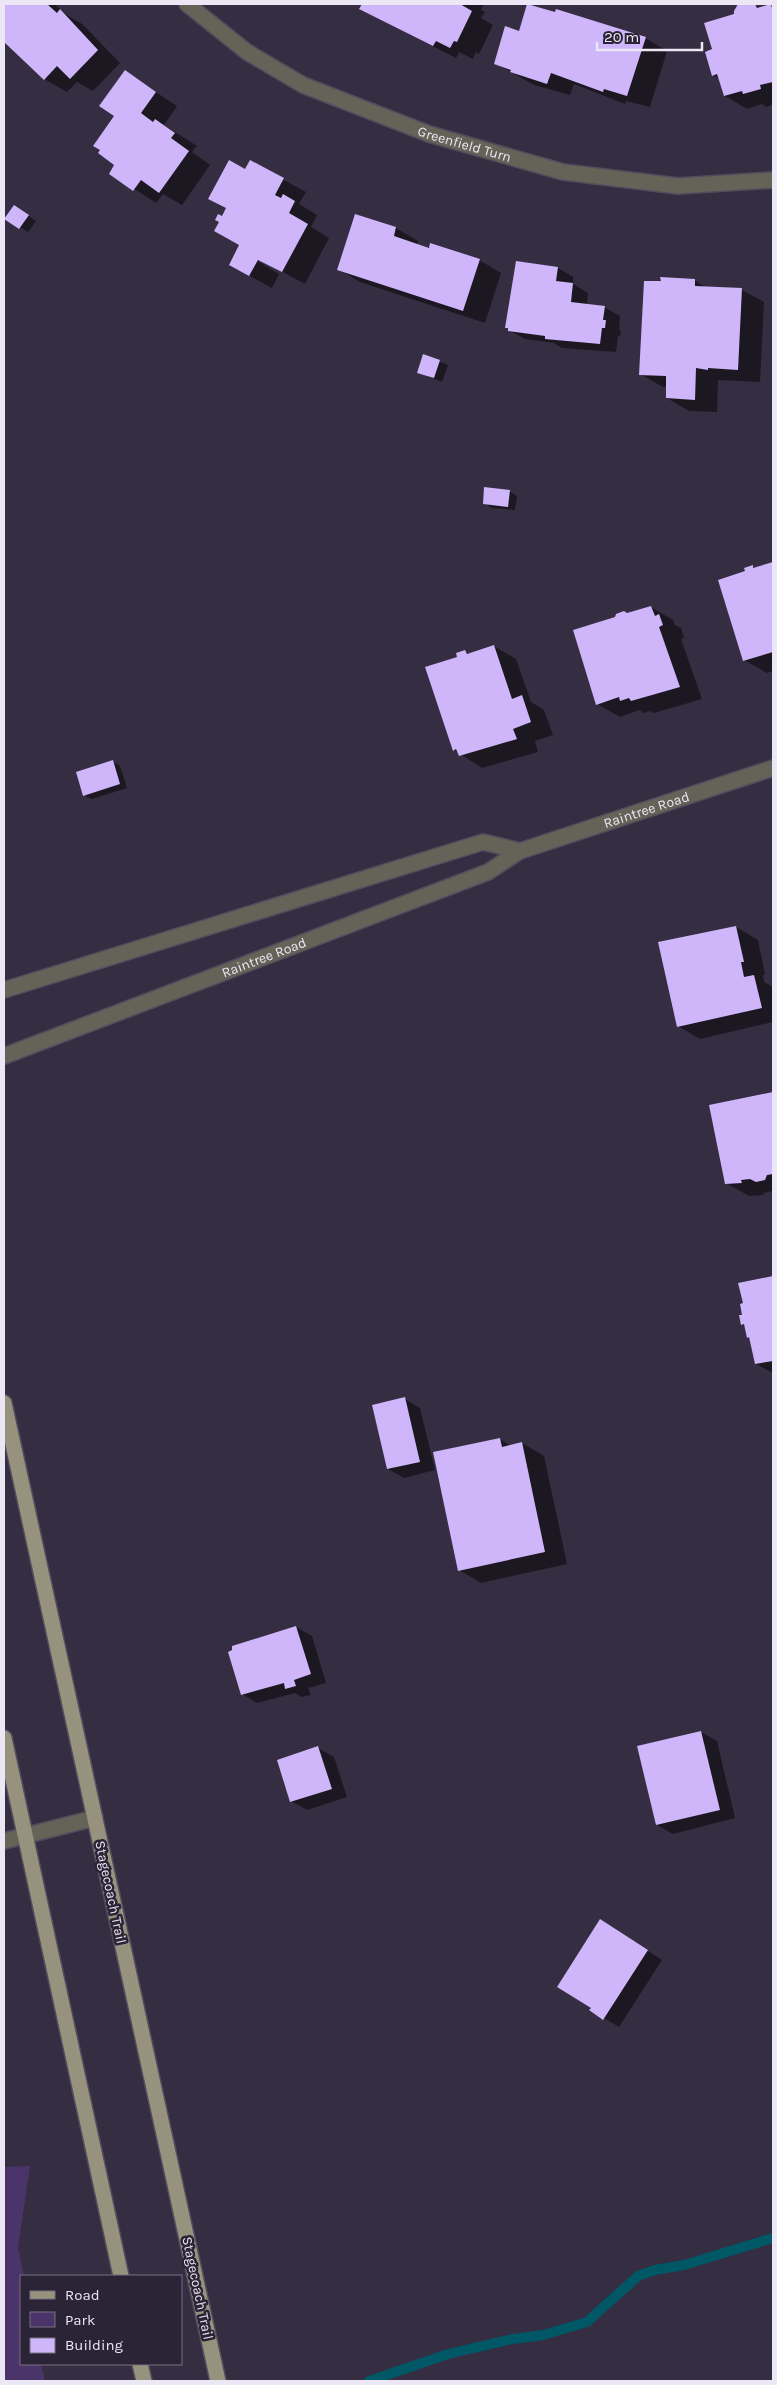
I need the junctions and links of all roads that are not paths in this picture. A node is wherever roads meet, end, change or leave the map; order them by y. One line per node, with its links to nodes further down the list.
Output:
1 (187, 4): 2 (street, Greenfield Turn)
2 (773, 180)
3 (773, 768): 4 (street, Raintree Road)
4 (520, 850): 5 (street); 6 (street, Raintree Road)
5 (4, 990)
6 (4, 1056)
7 (4, 1403): 9 (main road, Stagecoach Trail)
8 (4, 1738): 10 (main road)
9 (95, 1818): 10 (street); 15 (main road, Stagecoach Trail)
10 (25, 1836): 11 (street); 12 (main road)
11 (4, 1841)
12 (121, 2275)
13 (140, 2365): 14 (main road)
14 (144, 2381)
15 (218, 2381)

